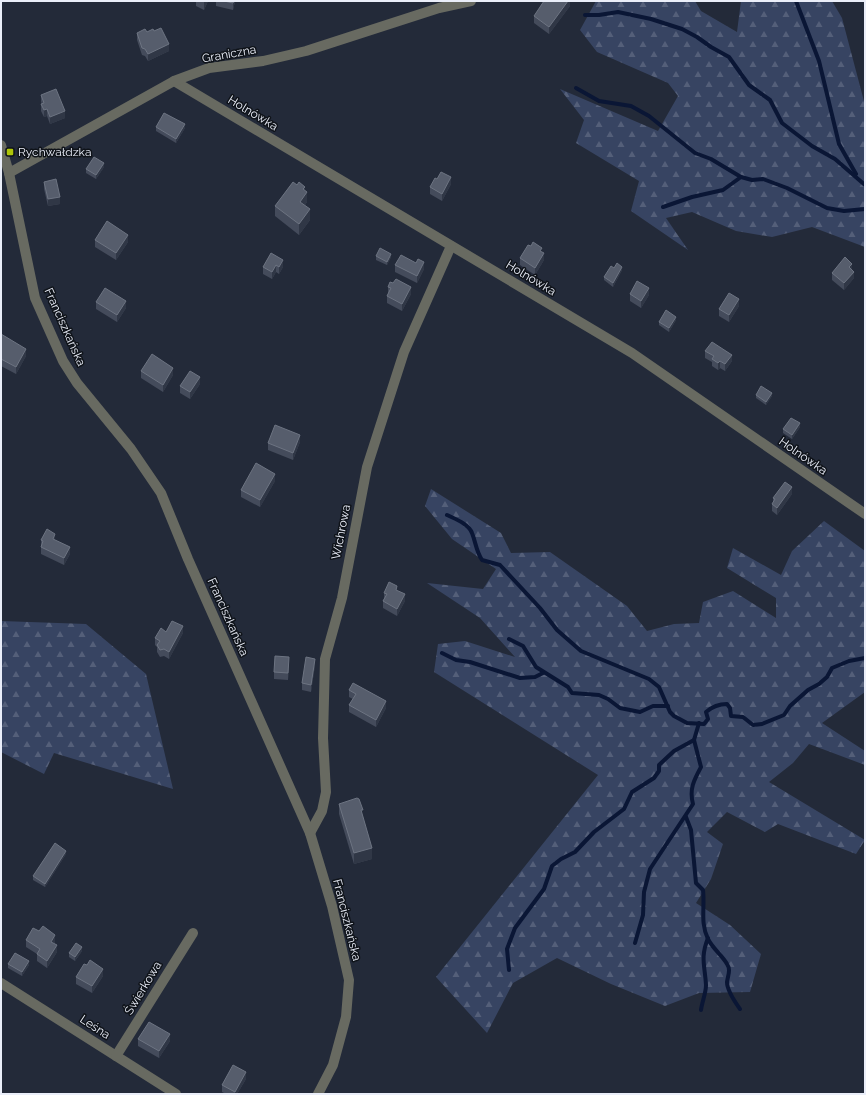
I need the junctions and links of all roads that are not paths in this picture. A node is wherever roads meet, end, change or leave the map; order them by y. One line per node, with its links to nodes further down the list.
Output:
1 (471, 1): 2 (street, Graniczna)
2 (174, 81): 4 (street, Graniczna); 5 (street, Holnówka)
3 (1, 145): 4 (street)
4 (9, 173): 7 (street, Franciszkańska)
5 (451, 246): 6 (street, Holnówka); 7 (street, Wichrowa)
6 (865, 514)
7 (310, 833): 12 (street, Franciszkańska)
8 (193, 933): 10 (street, Świerkowa)
9 (1, 983): 10 (street, Leśna)
10 (116, 1056): 11 (street, Leśna)
11 (176, 1094)
12 (318, 1094)

